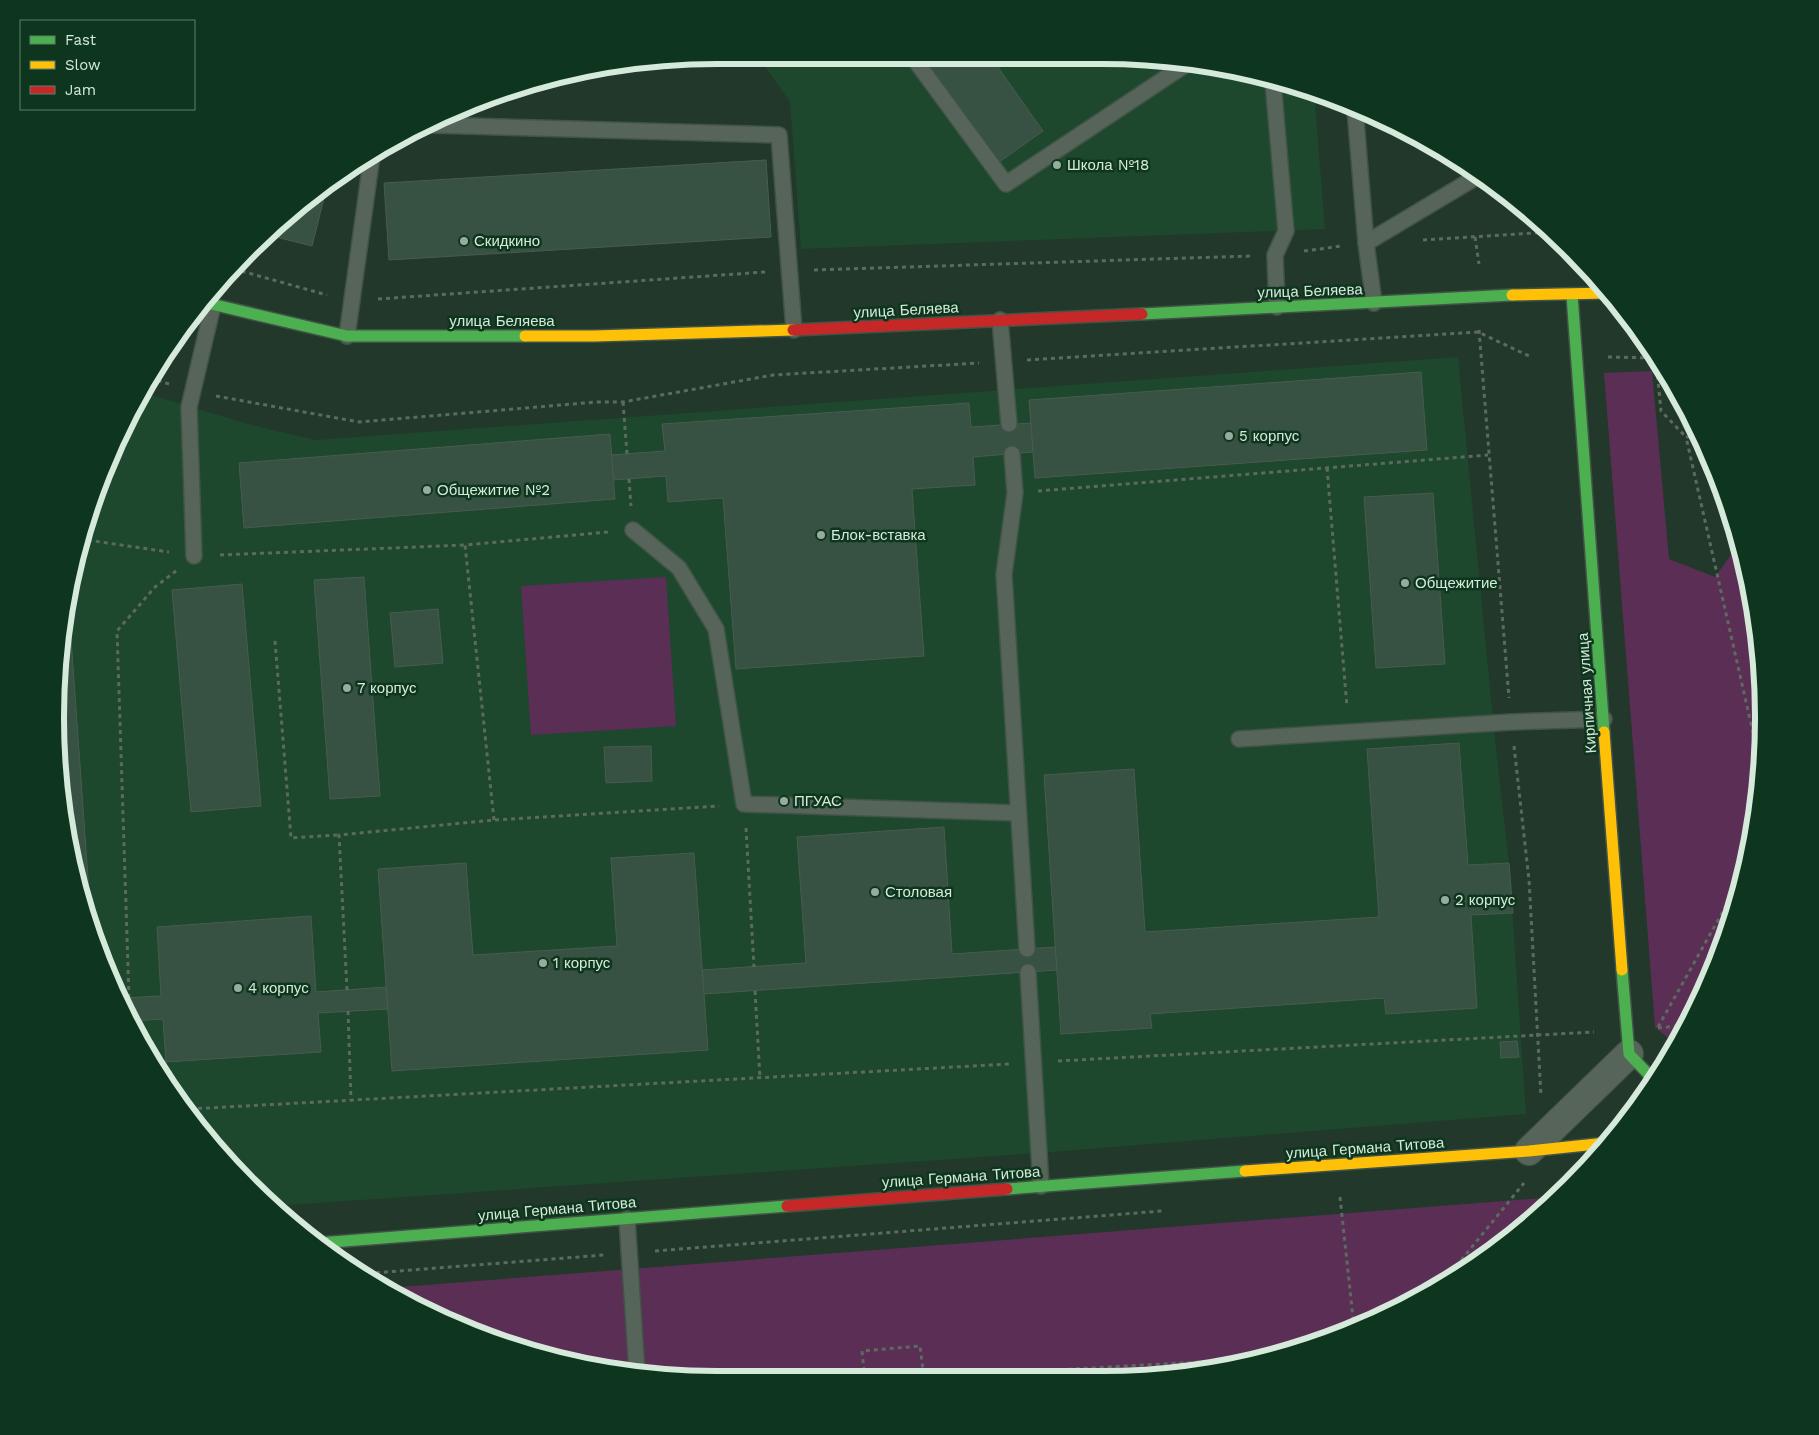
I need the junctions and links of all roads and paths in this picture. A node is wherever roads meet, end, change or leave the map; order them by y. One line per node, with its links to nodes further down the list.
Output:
1 (918, 64): 2 (lane)
2 (1179, 68)
3 (1273, 87): 18 (lane)
4 (1356, 116): 11 (lane)
5 (441, 125): 20 (lane)
6 (371, 164): 21 (lane)
7 (1472, 179): 11 (lane)
8 (1540, 233): 9 (path)
9 (1476, 237): 10 (path); 12 (path)
10 (1416, 240)
11 (1366, 243): 16 (lane)
12 (1479, 271)
13 (1572, 294): 14 (street, улица Беляева); 16 (street, улица Беляева); 43 (street, Кирпичная улица)
14 (1599, 294)
15 (211, 304): 21 (street, улица Беляева)
16 (1374, 304): 18 (street, улица Беляева)
17 (209, 307): 28 (lane)
18 (1277, 307): 19 (street, улица Беляева)
19 (1000, 320): 20 (street, улица Беляева); 25 (lane)
20 (794, 330): 21 (street, улица Беляева)
21 (347, 336)
22 (1529, 356): 25 (path)
23 (1602, 357): 24 (path)
24 (1648, 359)
25 (1004, 362): 29 (path); 30 (lane)
26 (1657, 374): 31 (path)
27 (158, 380): 28 (path)
28 (192, 391): 29 (path); 41 (lane)
29 (623, 402): 33 (path)
30 (1009, 424)
31 (1686, 437): 32 (path); 46 (path)
32 (1692, 437)
33 (627, 454)
34 (1012, 454): 37 (lane)
35 (1488, 454): 36 (path)
36 (1327, 468): 37 (path); 44 (path)
37 (1015, 493): 48 (lane)
38 (633, 530): 40 (path); 47 (lane)
39 (88, 540): 41 (path)
40 (465, 545): 41 (path); 49 (path)
41 (194, 556): 57 (path)
42 (275, 641): 50 (path)
43 (1604, 719): 44 (lane); 61 (street, Кирпичная улица)
44 (1349, 732): 45 (lane)
45 (1239, 739)
46 (1754, 739)
47 (744, 804): 48 (lane); 49 (path); 53 (path)
48 (1018, 813): 52 (lane)
49 (494, 820): 50 (path)
50 (339, 835): 55 (path)
51 (1729, 901): 59 (path)
52 (1027, 949)
53 (754, 967)
54 (1028, 972): 62 (lane)
55 (347, 990)
56 (755, 990): 64 (path)
57 (129, 998)
58 (348, 1011): 65 (path)
59 (1678, 1026)
60 (1594, 1032): 62 (path)
61 (1629, 1054): 63 (street); 68 (street)
62 (1034, 1062): 64 (path); 70 (lane)
63 (1649, 1075)
64 (760, 1078): 65 (path)
65 (351, 1100): 66 (path)
66 (194, 1109)
67 (1597, 1144): 68 (street, улица Германа Титова)
68 (1529, 1151): 70 (street, улица Германа Титова)
69 (1515, 1184): 76 (path)
70 (1041, 1186): 73 (street, улица Германа Титова)
71 (1330, 1198): 78 (path)
72 (1162, 1211): 75 (path)
73 (627, 1219): 74 (street, улица Германа Титова); 75 (lane)
74 (329, 1242)
75 (629, 1253): 77 (path); 80 (lane)
76 (1456, 1266)
77 (373, 1273)
78 (1352, 1321)
79 (1216, 1361): 83 (path)
80 (637, 1366)
81 (864, 1371): 82 (path)
82 (923, 1371)
83 (1046, 1371)

